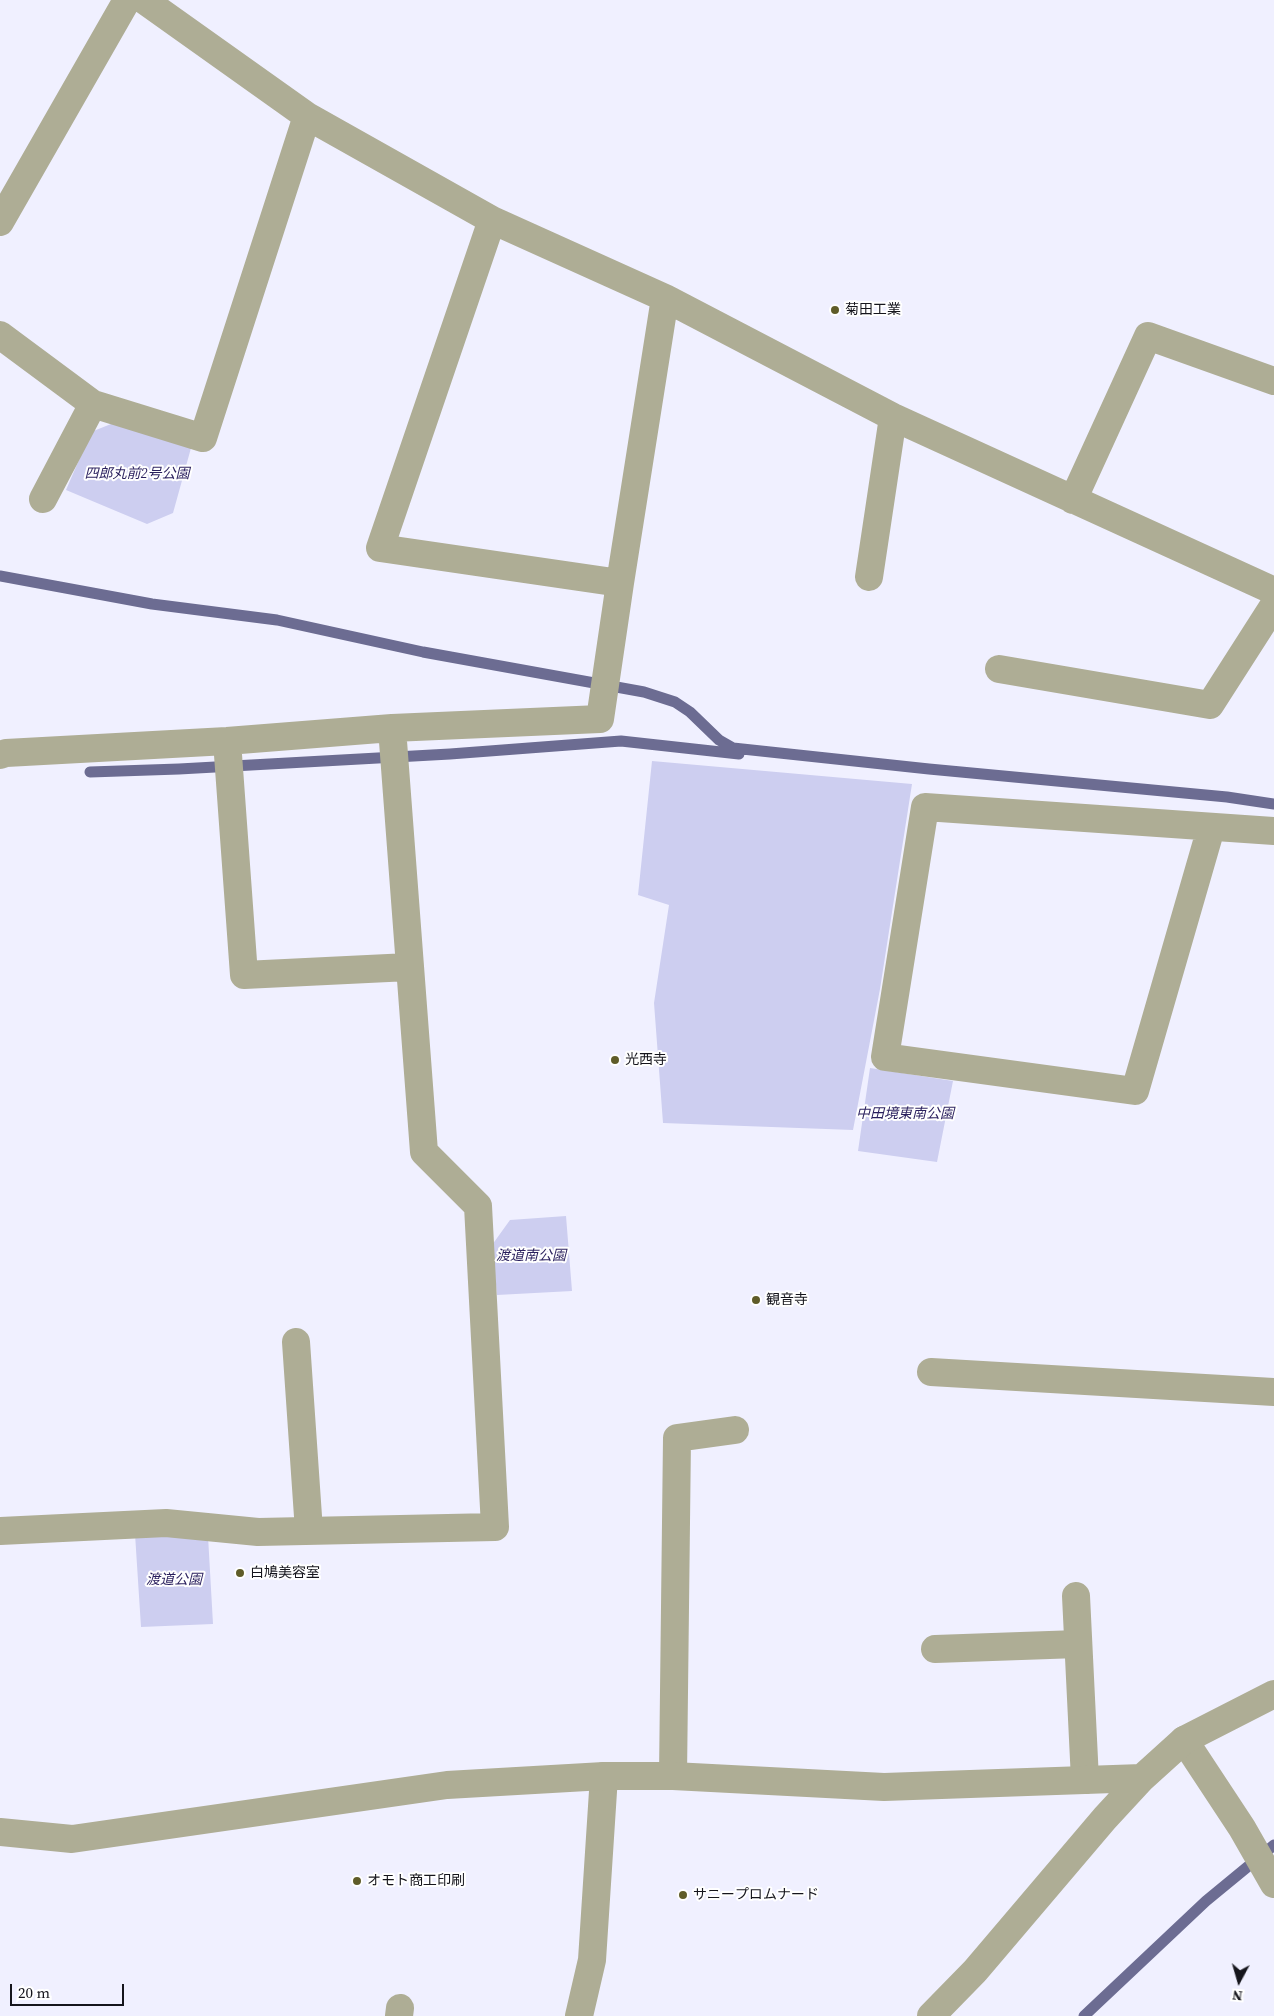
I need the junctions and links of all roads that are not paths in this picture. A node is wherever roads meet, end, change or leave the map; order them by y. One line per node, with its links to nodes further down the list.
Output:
1 (128, 0): 5 (street)
2 (144, 0): 3 (street)
3 (307, 116): 4 (street); 9 (street)
4 (492, 220): 6 (street); 14 (street)
5 (0, 222)
6 (664, 298): 10 (street); 14 (street)
7 (0, 336): 9 (street)
8 (1274, 381): 12 (street)
9 (94, 404): 11 (street)
10 (893, 417): 12 (street); 13 (street)
11 (43, 499)
12 (1073, 500): 15 (street)
13 (869, 577)
14 (620, 583): 18 (street)
15 (1274, 591)
16 (1274, 605): 17 (street)
17 (999, 669)
18 (394, 749): 20 (street); 23 (street)
19 (0, 755): 20 (street)
20 (229, 759): 23 (street)
21 (1211, 828): 21 (street); 22 (street)
22 (1274, 832)
23 (409, 967): 29 (street)
24 (296, 1342): 29 (street)
25 (931, 1372): 26 (street)
26 (1274, 1392)
27 (735, 1430): 36 (street)
28 (0, 1531): 29 (street)
29 (310, 1532)
30 (1076, 1596): 31 (street)
31 (1078, 1644): 32 (street); 38 (street)
32 (935, 1649)
33 (1274, 1694): 34 (street)
34 (1184, 1740): 37 (street); 40 (street)
35 (604, 1776): 36 (street); 39 (street); 41 (street)
36 (674, 1776): 38 (street)
37 (1142, 1778): 38 (street); 42 (street)
38 (1085, 1780)
39 (0, 1832)
40 (1274, 1884)
41 (579, 2016)
42 (931, 2016)

